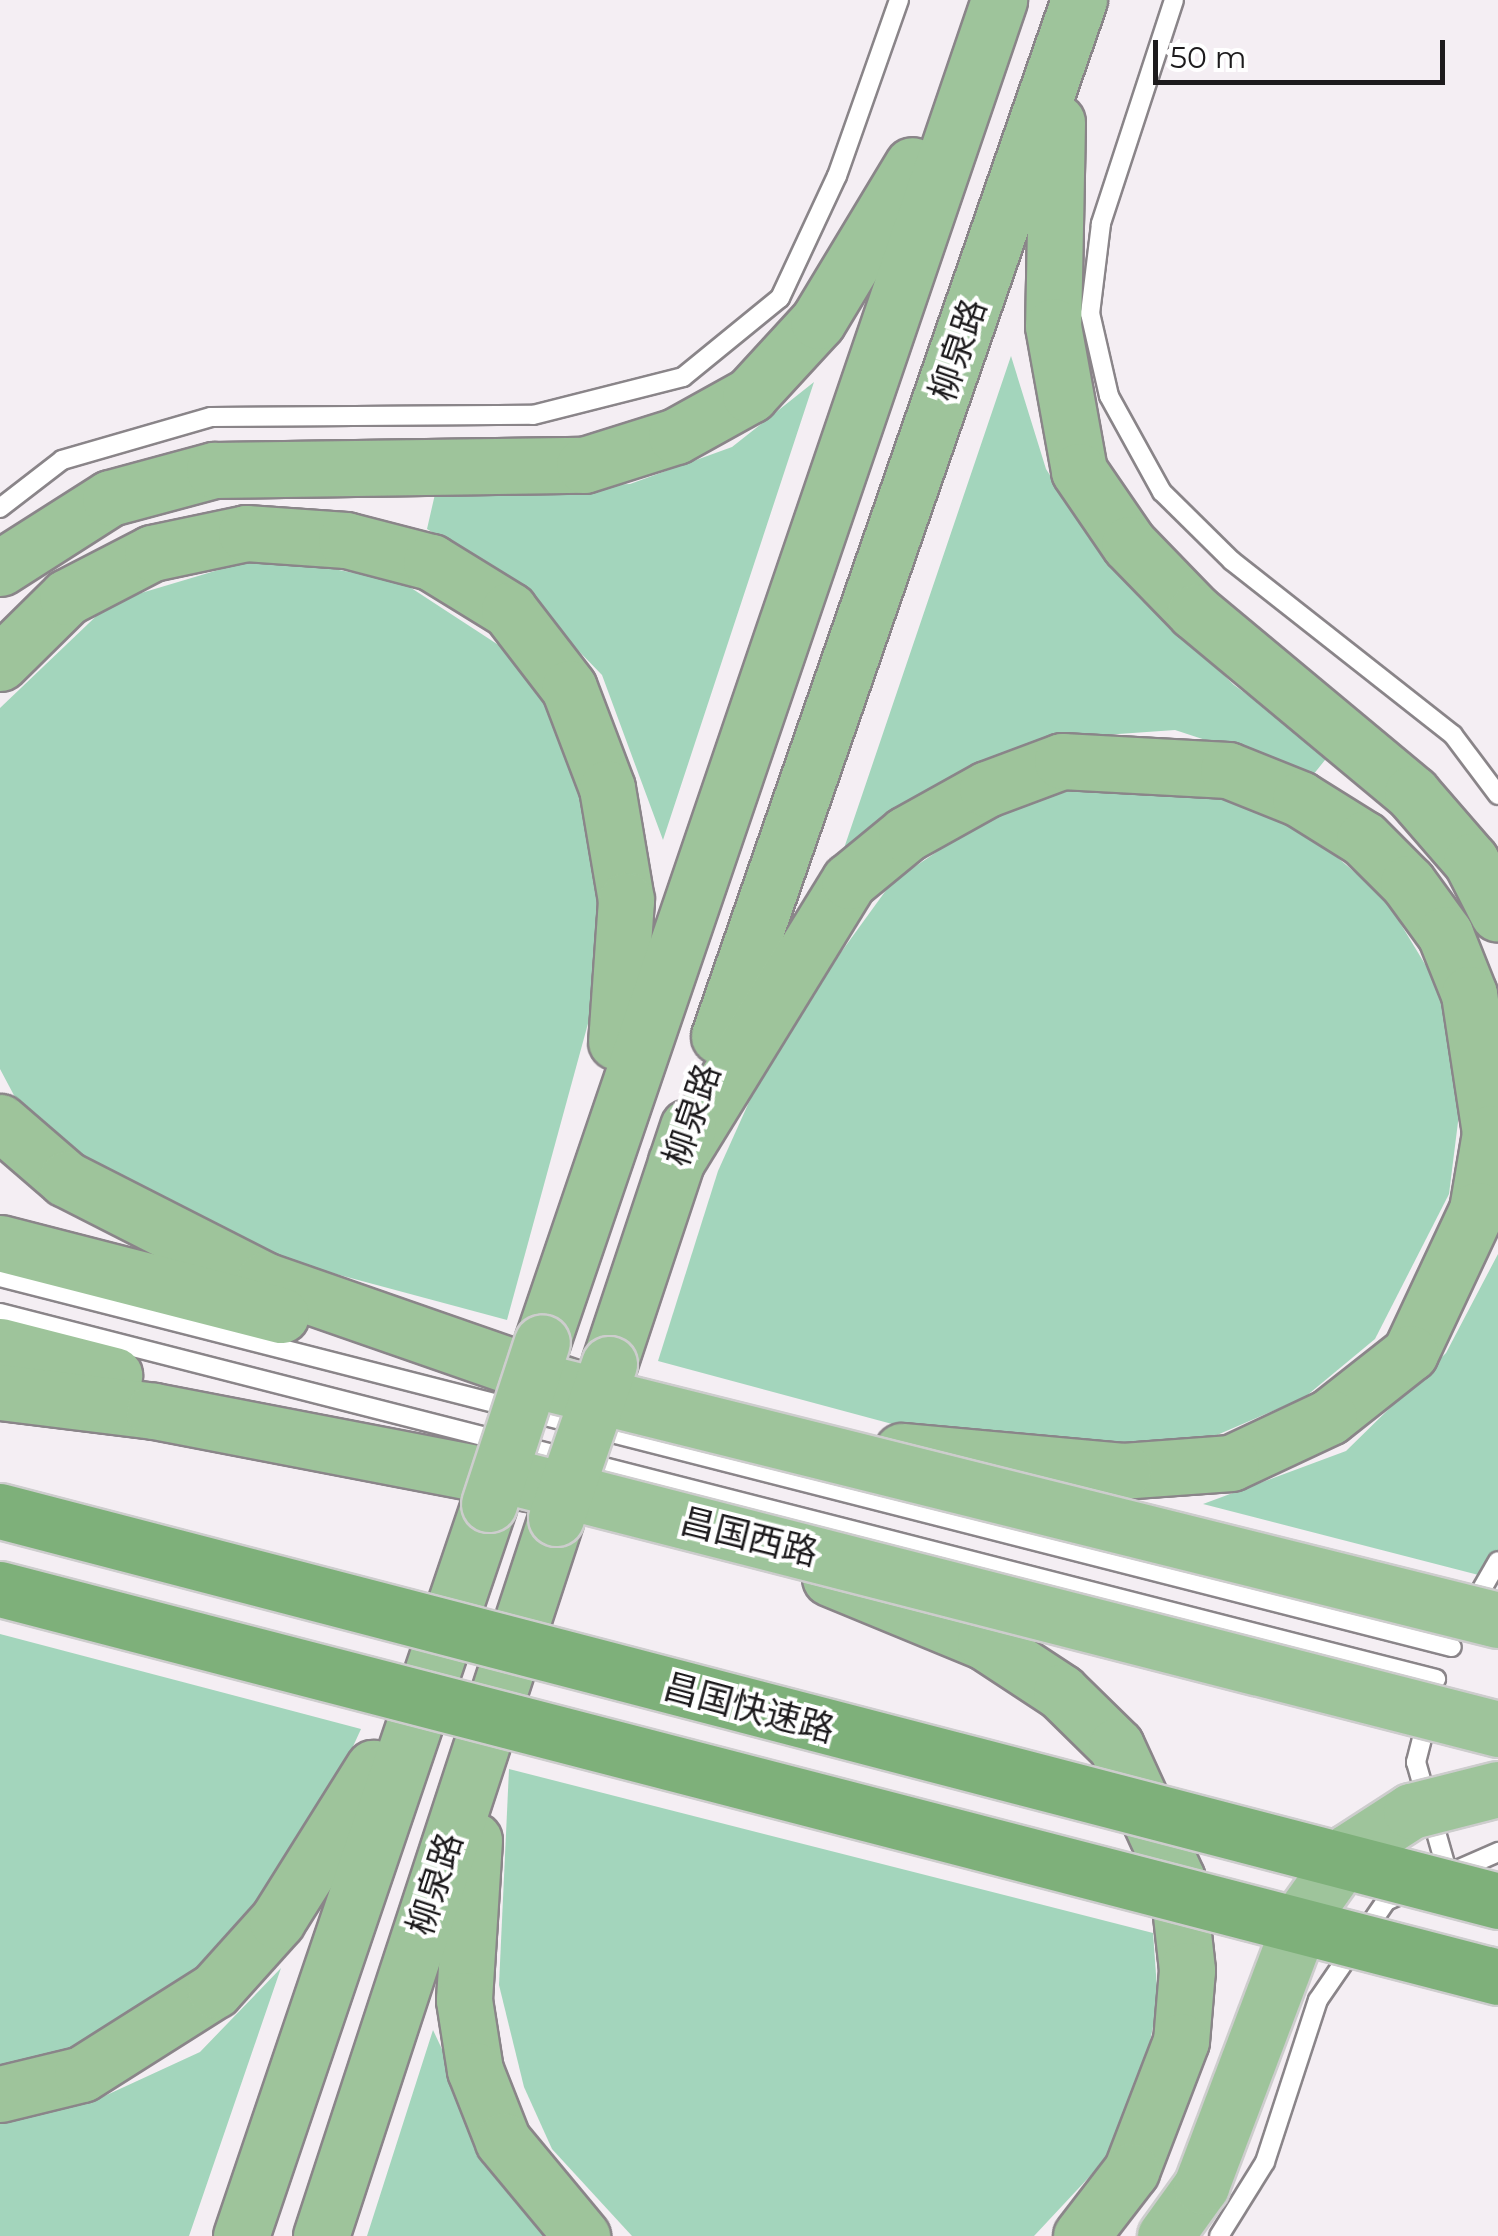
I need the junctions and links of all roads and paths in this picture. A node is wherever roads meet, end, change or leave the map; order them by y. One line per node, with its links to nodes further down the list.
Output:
1 (899, 0): 6 (lane)
2 (990, 0): 6 (main road)
3 (999, 0): 11 (main road, 柳泉路)
4 (1174, 0): 8 (lane)
5 (1077, 7): 9 (main road); 12 (main road, 柳泉路)
6 (9, 540)
7 (0, 663): 11 (main road)
8 (1498, 795)
9 (1498, 914)
10 (0, 1122): 17 (main road)
11 (606, 1137): 17 (main road, 柳泉路)
12 (676, 1162): 17 (main road, bridge); 19 (main road, 柳泉路, bridge)
13 (0, 1243): 17 (main road)
14 (0, 1277): 24 (lane)
15 (0, 1313): 27 (lane)
16 (0, 1346): 19 (main road, 昌国西路)
17 (549, 1364): 19 (main road, 柳泉路, bridge); 23 (main road, bridge)
18 (0, 1392): 19 (main road)
19 (523, 1501): 25 (main road, 柳泉路); 26 (main road, 柳泉路); 28 (main road, 昌国西路, bridge); 38 (main road, bridge)
20 (0, 1511): 32 (highway, 昌国快速路, bridge)
21 (1498, 1561): 24 (lane)
22 (0, 1589): 33 (highway, 昌国快速路, bridge)
23 (1498, 1620)
24 (1452, 1647): 27 (lane)
25 (438, 1651): 34 (main road); 35 (main road, 柳泉路)
26 (504, 1674): 36 (main road, 柳泉路); 37 (main road)
27 (1436, 1679): 31 (lane)
28 (1498, 1729)
29 (1498, 1789): 39 (main road, bridge)
30 (1498, 1852): 31 (lane)
31 (1448, 1874): 40 (lane)
32 (1498, 1901)
33 (1498, 1977)
34 (0, 2094)
35 (242, 2236)
36 (321, 2236)
37 (582, 2236)
38 (1081, 2236)
39 (1165, 2236)
40 (1219, 2236)

